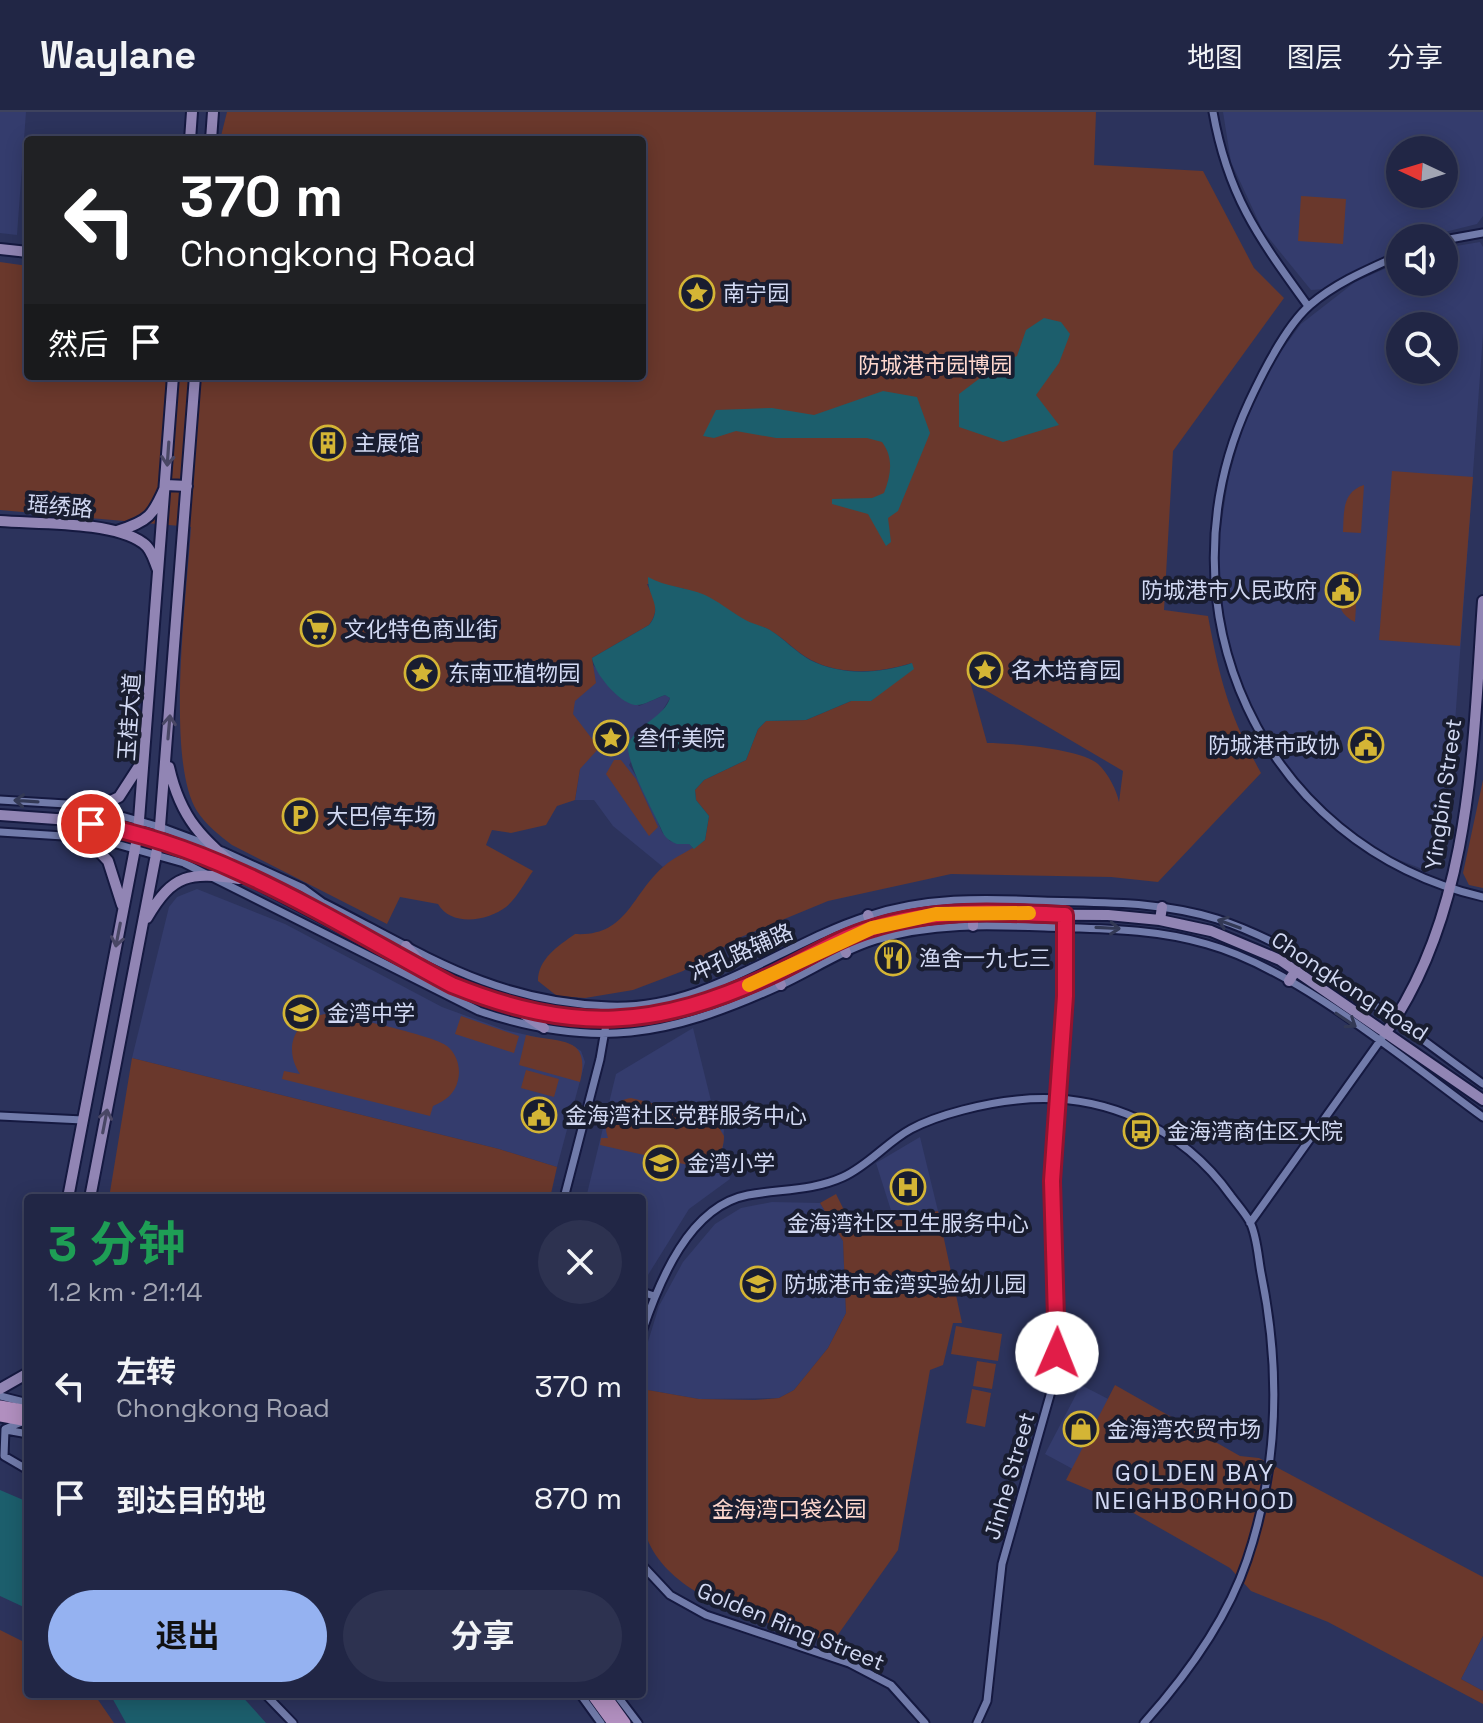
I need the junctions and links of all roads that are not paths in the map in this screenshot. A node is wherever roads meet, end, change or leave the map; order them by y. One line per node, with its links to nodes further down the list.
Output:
1 (192, 112): 4 (main road)
2 (213, 112): 5 (main road)
3 (1213, 112): 11 (street)
4 (190, 136)
5 (211, 136)
6 (1483, 233): 7 (street)
7 (1458, 237)
8 (0, 249): 9 (main road)
9 (24, 252)
10 (1386, 261): 11 (street)
11 (1308, 306): 39 (street)
12 (173, 380): 14 (main road, 玉桂大道, one-way to 14)
13 (195, 380): 15 (main road, 玉桂大道)
14 (166, 485): 15 (main road); 17 (main road); 18 (main road, 玉桂大道)
15 (187, 486): 21 (main road, 玉桂大道)
16 (0, 521): 17 (main road, 瑶绣路)
17 (117, 531): 18 (main road)
18 (159, 573): 20 (main road, 玉桂大道)
19 (1483, 601): 39 (main road, Yingbin Street)
20 (155, 638): 21 (main road); 22 (main road, 玉桂大道)
21 (176, 639): 23 (main road, 玉桂大道, one-way to 21)
22 (147, 753): 25 (main road); 28 (main road, 玉桂大道)
23 (166, 756): 29 (main road, 玉桂大道); 34 (main road)
24 (0, 800): 25 (street, 冲孔路辅路, one-way to 24)
25 (97, 810): 27 (main road); 28 (street, 冲孔路辅路)
26 (0, 815): 27 (main road, Chongkong Road)
27 (70, 820): 31 (main road, Chongkong Road); 32 (main road)
28 (140, 821): 29 (street, 冲孔路辅路); 31 (main road, 玉桂大道)
29 (160, 827): 33 (main road, 玉桂大道); 34 (street, 冲孔路辅路)
30 (0, 832): 32 (street, 冲孔路辅路)
31 (138, 833): 33 (main road, Chongkong Road); 35 (main road, 玉桂大道)
32 (88, 839): 35 (street, 冲孔路辅路); 43 (main road)
33 (159, 839): 36 (main road, 玉桂大道); 38 (main road, Chongkong Road)
34 (213, 847): 38 (main road); 53 (street, 冲孔路辅路)
35 (135, 848): 36 (street, 冲孔路辅路); 43 (main road, 玉桂大道)
36 (157, 854): 37 (street, 冲孔路辅路); 48 (main road, 玉桂大道)
37 (206, 874): 38 (main road); 48 (main road); 64 (street, 冲孔路辅路)
38 (253, 881): 57 (main road, Chongkong Road)
39 (1449, 889): 40 (street); 62 (main road, Yingbin Street)
40 (1483, 897)
41 (1066, 902): 42 (street, 冲孔路辅路); 45 (street, 冲孔路辅路); 46 (street, Jinhe Street)
42 (1162, 907): 47 (main road); 62 (street, 冲孔路辅路, one-way to 42)
43 (123, 908): 73 (main road, 玉桂大道, one-way to 73)
44 (973, 912): 46 (main road, Chongkong Road); 49 (main road); 50 (main road, Chongkong Road)
45 (868, 915): 50 (main road); 61 (street, 冲孔路辅路)
46 (1065, 915): 47 (main road, Chongkong Road); 51 (street, Jinhe Street)
47 (1160, 920): 55 (main road, Chongkong Road)
48 (143, 924): 75 (main road, 玉桂大道, one-way to 48)
49 (973, 926): 51 (street, 冲孔路辅路); 54 (street, 冲孔路辅路)
50 (872, 928): 52 (main road, Chongkong Road)
51 (1065, 928): 58 (street, 冲孔路辅路, one-way to 58); 69 (street, Jinhe Street)
52 (841, 940): 54 (main road); 56 (main road, Chongkong Road)
53 (406, 946): 57 (main road); 61 (street, 冲孔路辅路)
54 (846, 953): 59 (street, 冲孔路辅路)
55 (1296, 970): 58 (main road); 65 (main road, Chongkong Road)
56 (775, 973): 59 (main road); 63 (main road, Chongkong Road)
57 (431, 974): 60 (main road, Chongkong Road)
58 (1289, 981): 67 (street, 冲孔路辅路, one-way to 67)
59 (781, 985): 66 (street, 冲孔路辅路)
60 (513, 1006): 63 (main road, Chongkong Road); 64 (main road)
61 (609, 1007): 63 (street)
62 (1395, 1020): 65 (main road, Yingbin Street); 68 (street, 冲孔路辅路)
63 (607, 1021): 66 (street)
64 (544, 1028): 66 (street, 冲孔路辅路)
65 (1387, 1031): 67 (street, Yingbin Street); 70 (main road, Chongkong Road)
66 (605, 1035): 76 (street)
67 (1380, 1042): 72 (street, 冲孔路辅路); 77 (street, Yingbin Street)
68 (1483, 1084)
69 (1057, 1100): 77 (street); 79 (street); 105 (street, Jinhe Street)
70 (1483, 1100)
71 (0, 1116): 73 (street)
72 (1483, 1117)
73 (83, 1120): 74 (main road, 玉桂大道)
74 (69, 1194)
75 (91, 1194)
76 (565, 1194)
77 (1250, 1223): 106 (street)
78 (646, 1293): 79 (street)
79 (654, 1296): 80 (street)
80 (646, 1320)
81 (24, 1375): 82 (main road)
82 (0, 1389)
83 (0, 1396): 84 (street)
84 (24, 1402)
85 (0, 1406): 87 (main road)
86 (0, 1416): 88 (main road)
87 (24, 1416)
88 (24, 1418)
89 (24, 1420): 90 (street)
90 (2, 1429): 91 (street); 92 (street)
91 (24, 1433)
92 (24, 1468)
93 (646, 1569): 104 (street, Golden Ring Street)
94 (269, 1698): 99 (street)
95 (583, 1698): 100 (street)
96 (595, 1698): 101 (main road)
97 (607, 1698): 102 (main road)
98 (619, 1698): 103 (street)
99 (293, 1723)
100 (601, 1723)
101 (613, 1723)
102 (625, 1723)
103 (638, 1723)
104 (925, 1723)
105 (977, 1723)
106 (1144, 1723)

